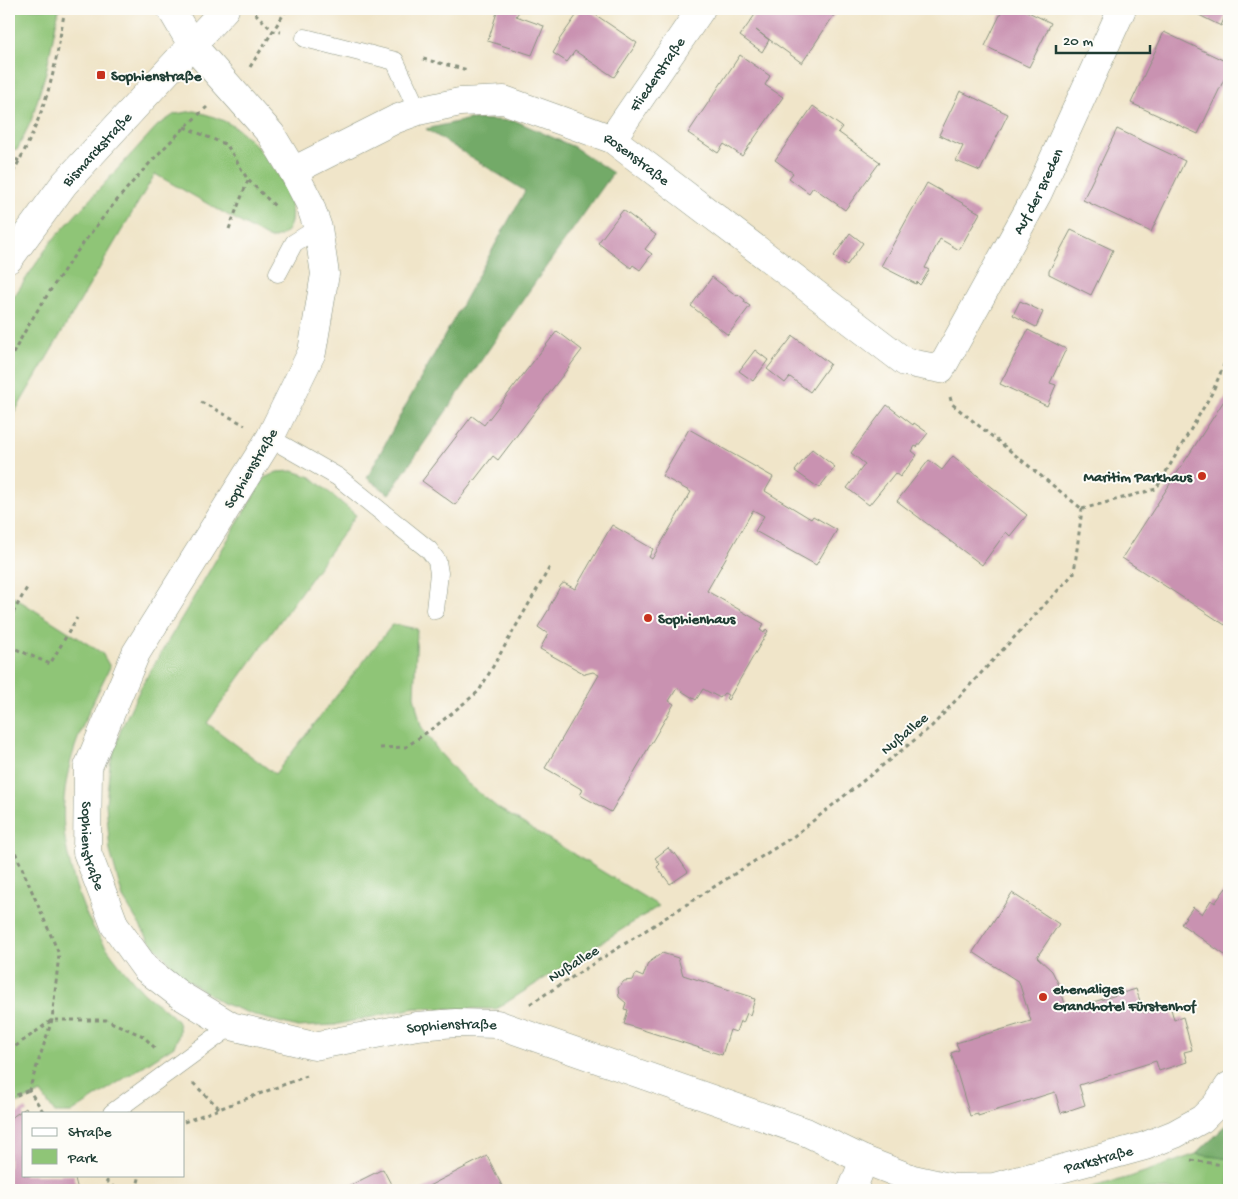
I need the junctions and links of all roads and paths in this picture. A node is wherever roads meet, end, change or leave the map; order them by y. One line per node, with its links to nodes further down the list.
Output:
1 (65, 9): 15 (path)
2 (171, 9): 10 (street, Sophienstraße)
3 (224, 9): 10 (street, Bismarckstraße)
4 (251, 9): 8 (path)
5 (287, 9): 8 (path)
6 (701, 9): 13 (street, Fliederstraße)
7 (1122, 9): 25 (street, Auf der Breden)
8 (273, 30): 9 (path); 11 (path)
9 (305, 38): 12 (lane)
10 (192, 45): 11 (street, Sophienstraße); 21 (street, Bismarckstraße)
11 (230, 86): 16 (street, Sophienstraße); 24 (path)
12 (418, 111): 13 (street, Rosenstraße); 16 (street, Rosenstraße)
13 (612, 139): 25 (street, Rosenstraße)
14 (9, 156): 15 (path)
15 (20, 161): 17 (path)
16 (293, 171): 19 (street, Sophienstraße)
17 (9, 179)
18 (248, 180): 20 (path)
19 (318, 228): 22 (lane); 27 (street, Sophienstraße)
20 (229, 229)
21 (9, 259)
22 (278, 273)
23 (1229, 353): 28 (path)
24 (9, 361)
25 (941, 369): 28 (path)
26 (201, 402): 27 (path)
27 (270, 438): 31 (lane); 39 (street, Sophienstraße)
28 (1082, 509): 38 (path, Nußallee)
29 (551, 565): 35 (path)
30 (28, 586): 33 (path)
31 (435, 610)
32 (78, 618): 34 (path)
33 (9, 620)
34 (9, 646)
35 (380, 748)
36 (9, 838): 37 (path)
37 (52, 1020): 40 (path); 41 (path); 43 (path)
38 (497, 1024): 39 (street, Sophienstraße); 49 (street, Sophienstraße)
39 (231, 1026): 47 (lane)
40 (143, 1036)
41 (9, 1051)
42 (1229, 1086): 49 (street, Parkstraße)
43 (29, 1090): 44 (path); 46 (path)
44 (9, 1098)
45 (220, 1109): 48 (path)
46 (43, 1112)
47 (113, 1112)
48 (185, 1122)
49 (864, 1160): 54 (street)
50 (101, 1176): 52 (path)
51 (140, 1176): 53 (path)
52 (117, 1190)
53 (136, 1190)
54 (852, 1190)

